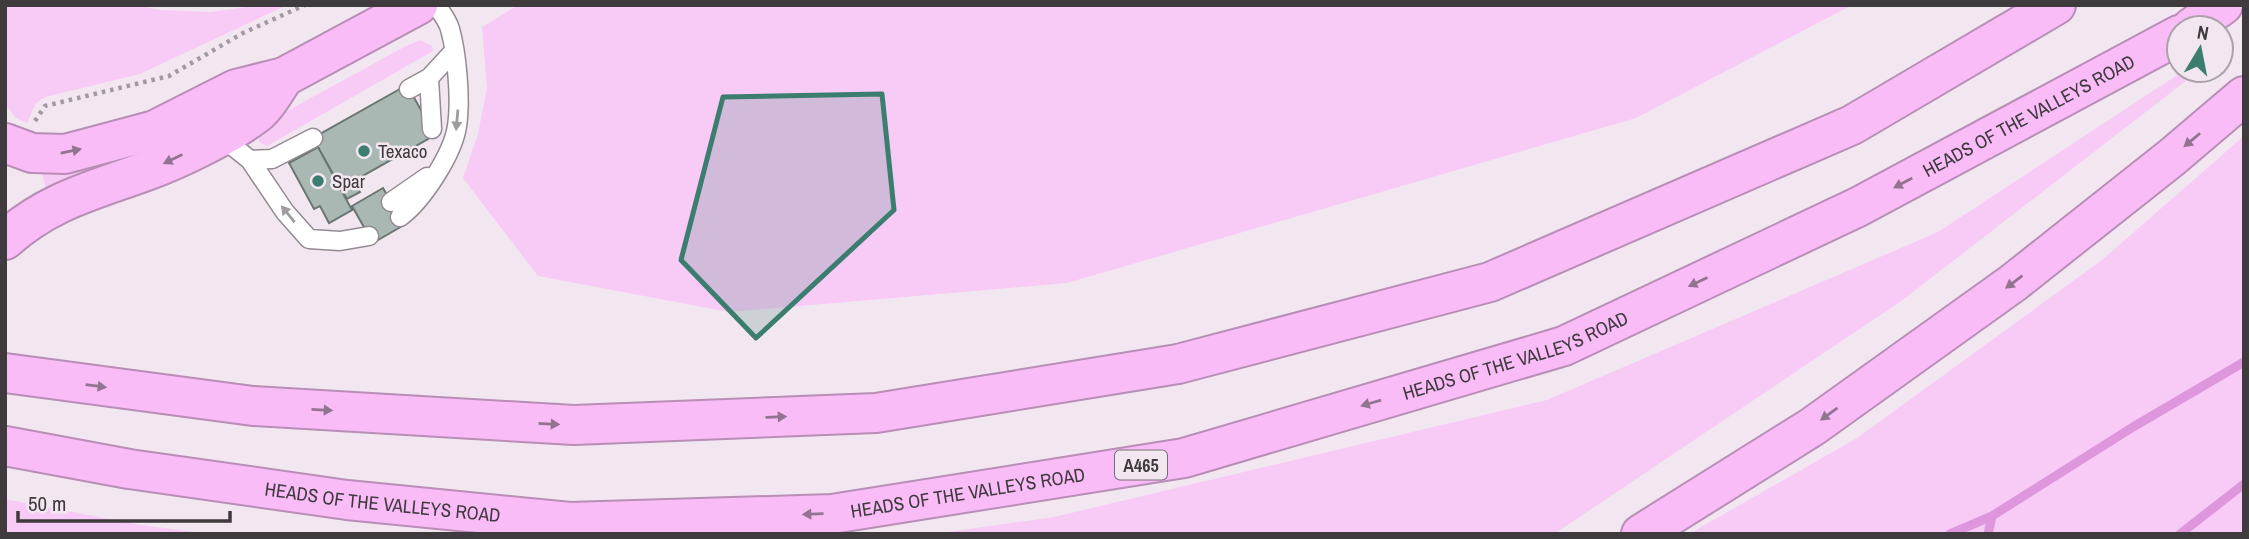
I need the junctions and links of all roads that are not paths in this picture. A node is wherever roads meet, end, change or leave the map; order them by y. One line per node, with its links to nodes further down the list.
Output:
1 (418, 5): 6 (highway)
2 (436, 5): 5 (lane)
3 (2056, 5): 16 (highway, one-way to 3)
4 (2165, 43): 17 (highway, HEADS OF THE VALLEYS ROAD / A465, one-way to 17)
5 (453, 52): 8 (lane); 13 (lane, one-way to 13)
6 (284, 77): 9 (highway); 10 (highway, one-way to 6)
7 (2244, 96): 18 (highway, one-way to 18)
8 (424, 103)
9 (220, 136): 12 (lane); 15 (highway, one-way to 15)
10 (18, 137)
11 (313, 138): 12 (lane)
12 (250, 160): 14 (lane, one-way to 12)
13 (396, 209)
14 (365, 229)
15 (5, 240)
16 (17, 375)
17 (13, 447)
18 (1641, 534)

